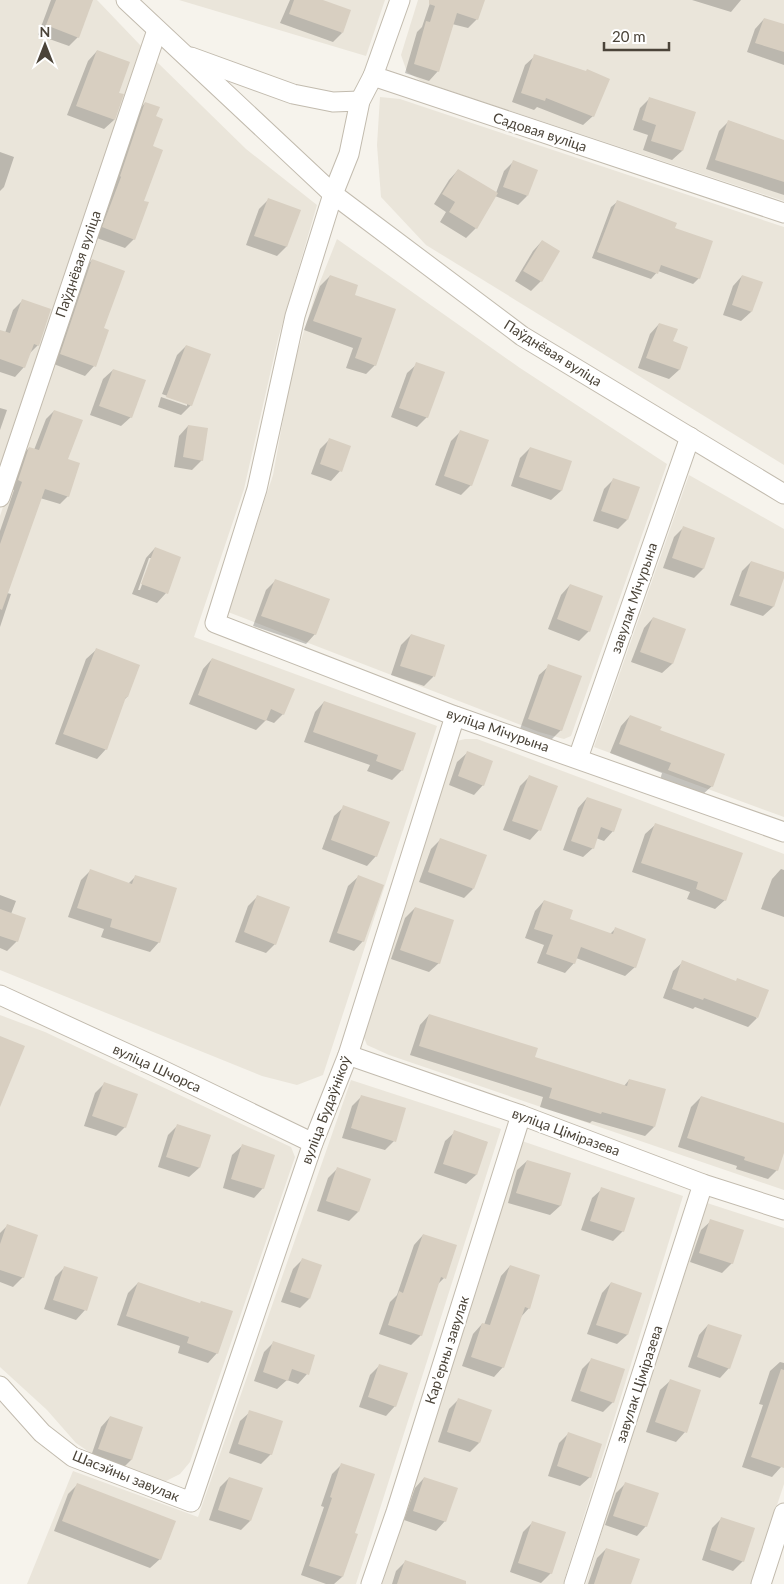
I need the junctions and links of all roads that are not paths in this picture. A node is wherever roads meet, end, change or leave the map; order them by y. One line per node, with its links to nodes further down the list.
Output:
1 (126, 0): 3 (street, Паўднёвая вуліца)
2 (400, 0): 5 (street)
3 (156, 30): 4 (street, Паўднёвая вуліца); 11 (street, Паўднёвая вуліца)
4 (183, 54): 6 (street); 7 (street, Паўднёвая вуліца)
5 (373, 76): 6 (street); 8 (street, Садовая вуліца)
6 (360, 101): 7 (street)
7 (333, 194): 9 (street, Паўднёвая вуліца); 12 (street, вуліца Мічурына)
8 (784, 213)
9 (690, 437): 10 (street, Паўднёвая вуліца); 13 (street, завулак Мічурына)
10 (784, 494)
11 (0, 497)
12 (455, 716): 13 (street, вуліца Мічурына); 16 (street, вуліца Будаўнікоў)
13 (578, 758): 14 (street, вуліца Мічурына)
14 (784, 832)
15 (0, 994): 18 (street, вуліца Шчорса)
16 (348, 1055): 17 (street, вуліца Ціміразева); 18 (street, вуліца Будаўнікоў)
17 (521, 1116): 19 (street, вуліца Ціміразева); 24 (street, Карʼерны завулак)
18 (313, 1143): 22 (street, вуліца Будаўнікоў)
19 (703, 1184): 20 (street, вуліца Ціміразева); 25 (street, завулак Ціміразева)
20 (784, 1210)
21 (0, 1386): 22 (street, Шасэйны завулак)
22 (190, 1502)
23 (784, 1513): 26 (street)
24 (370, 1584)
25 (574, 1584)
26 (761, 1584)

